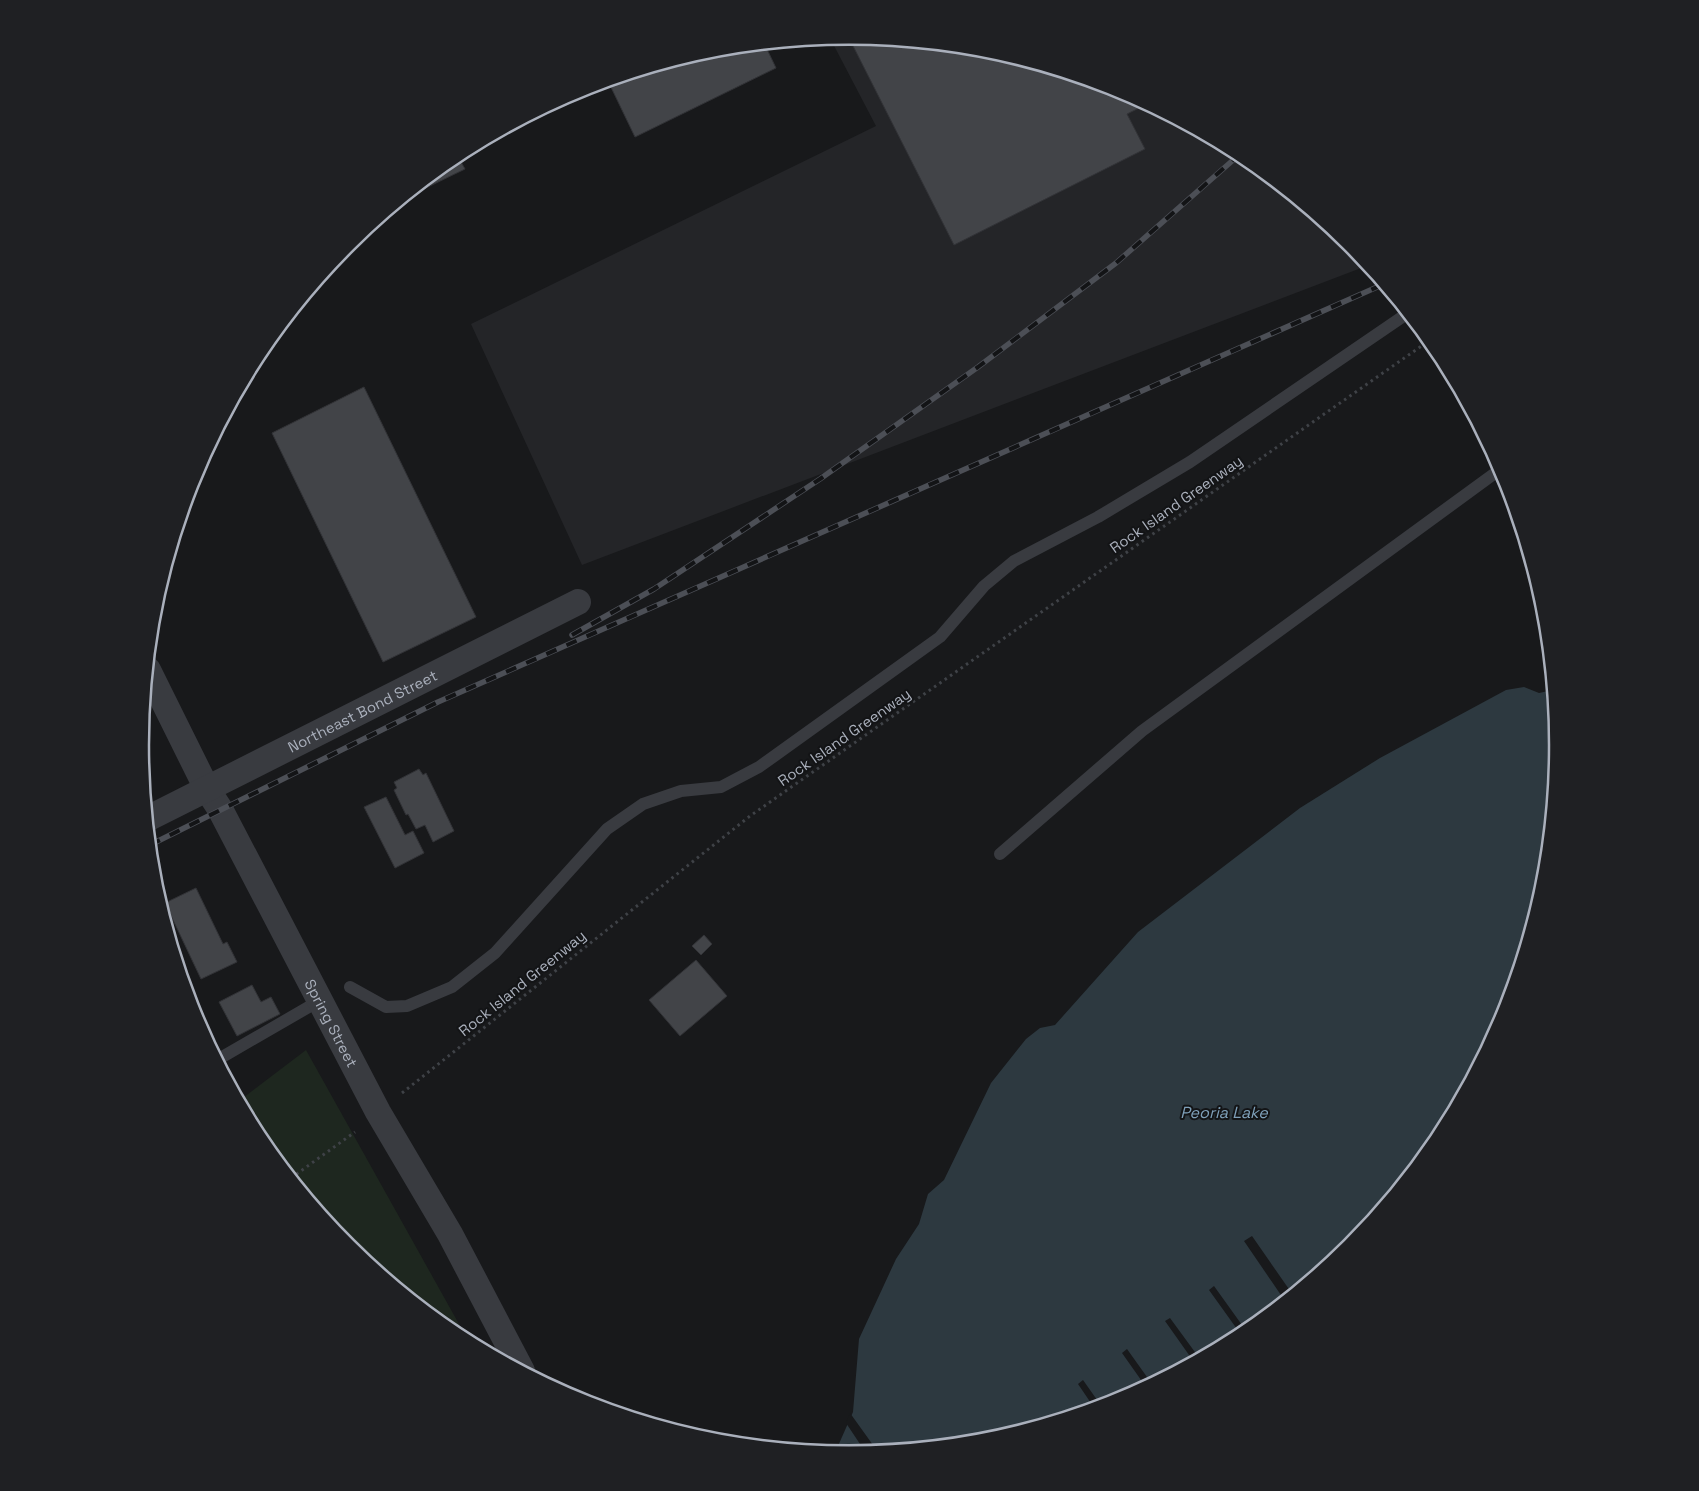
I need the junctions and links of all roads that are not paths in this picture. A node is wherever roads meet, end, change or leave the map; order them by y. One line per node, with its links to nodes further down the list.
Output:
1 (1403, 316): 8 (lane)
2 (1495, 473): 7 (lane)
3 (578, 602): 5 (street, Northeast Bond Street)
4 (152, 679): 5 (street, Spring Street)
5 (208, 789): 6 (street, Northeast Bond Street); 9 (street, Spring Street)
6 (153, 816)
7 (1000, 854)
8 (350, 987)
9 (319, 1001): 10 (lane); 11 (street, Spring Street)
10 (222, 1057)
11 (517, 1362)

